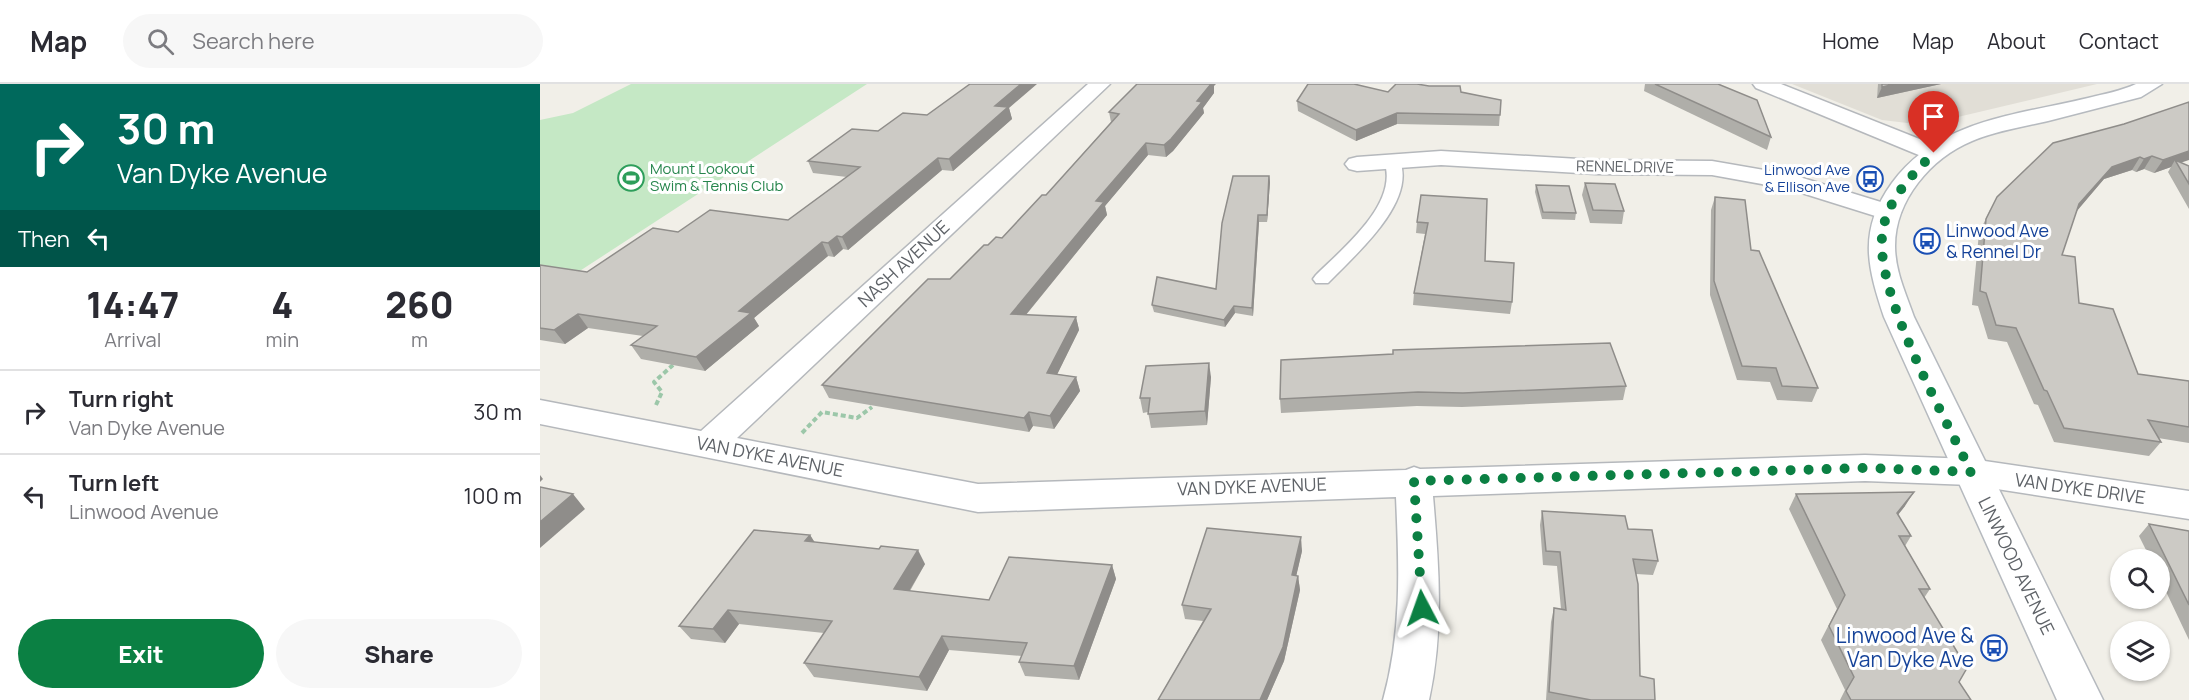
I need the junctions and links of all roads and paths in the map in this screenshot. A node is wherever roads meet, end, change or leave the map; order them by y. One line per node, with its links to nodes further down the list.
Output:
1 (1100, 84): 14 (street, NASH AVENUE)
2 (1763, 84): 4 (street)
3 (2152, 84): 4 (street, LINWOOD AVENUE)
4 (1934, 153): 7 (street, LINWOOD AVENUE)
5 (1392, 161): 6 (street, RENNEL DRIVE); 7 (street, RENNEL DRIVE); 8 (lane)
6 (1357, 164)
7 (1888, 212): 15 (street, LINWOOD AVENUE)
8 (1322, 279)
9 (672, 365): 12 (path)
10 (872, 407): 13 (path)
11 (540, 412): 12 (street, VAN DYKE AVENUE)
12 (640, 432): 14 (street, VAN DYKE AVENUE)
13 (796, 439)
14 (708, 445): 16 (street, VAN DYKE AVENUE)
15 (1971, 472): 16 (street, VAN DYKE AVENUE); 17 (street, VAN DYKE DRIVE); 19 (street, LINWOOD AVENUE)
16 (1414, 481): 18 (street)
17 (2189, 505)
18 (1406, 700)
19 (2080, 700)

